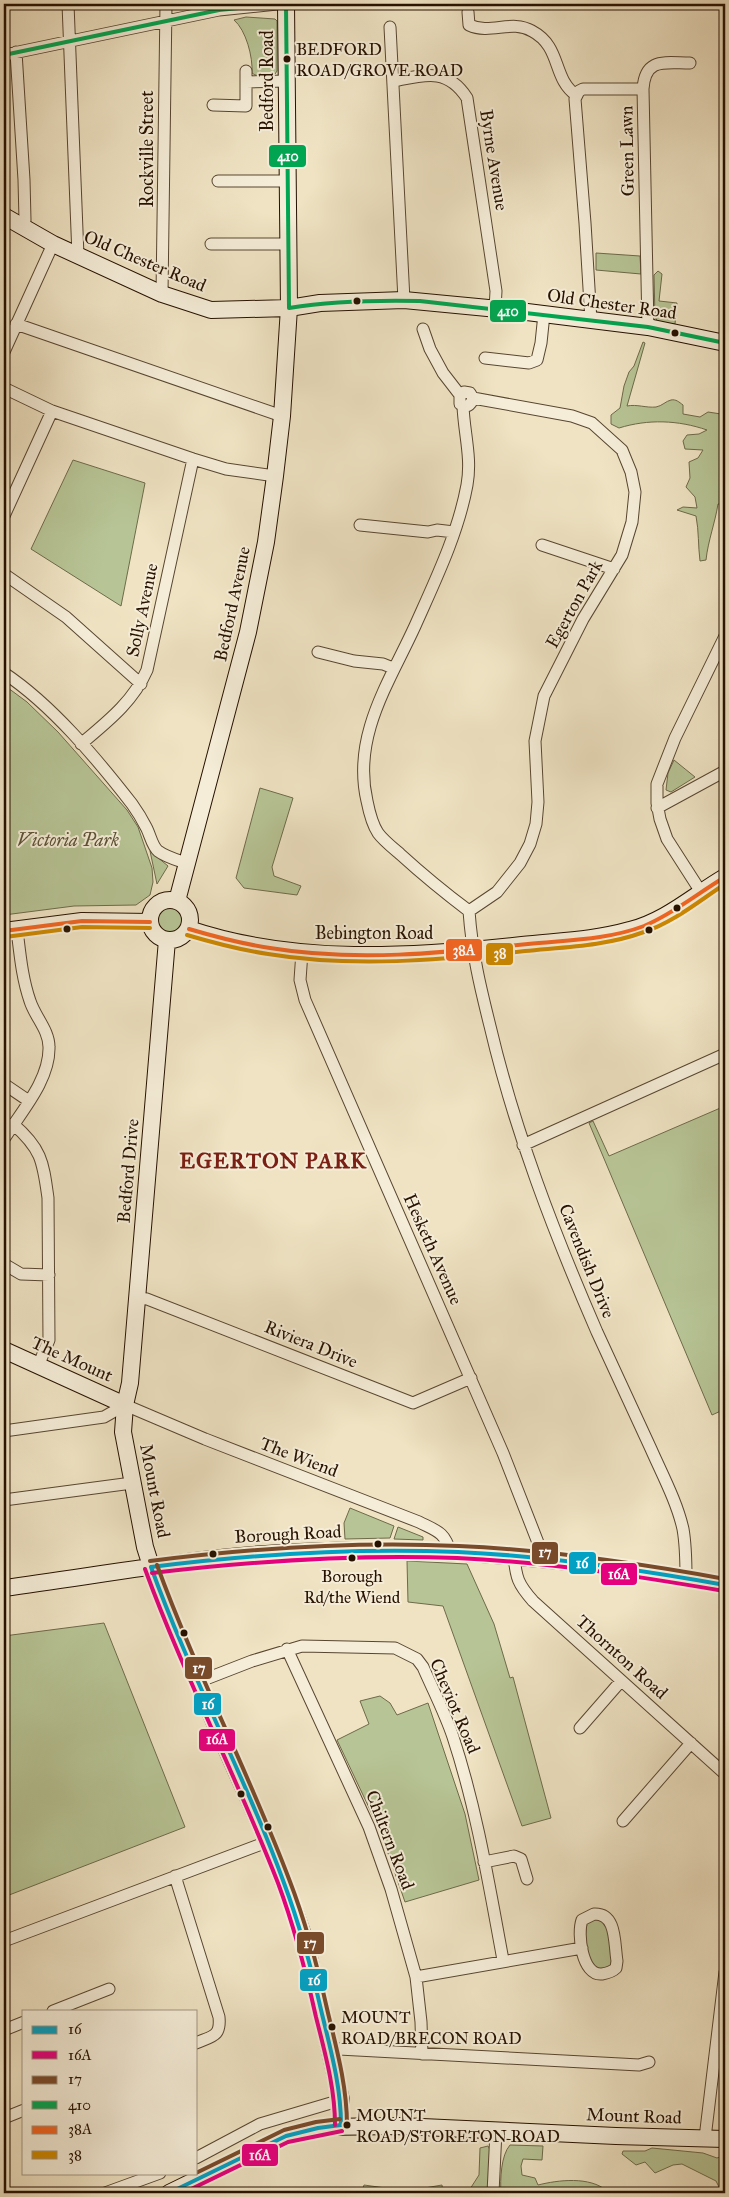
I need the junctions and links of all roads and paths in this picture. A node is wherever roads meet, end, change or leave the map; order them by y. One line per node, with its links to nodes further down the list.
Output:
1 (68, 4): 10 (street)
2 (166, 4): 6 (street, Rockville Street)
3 (277, 4): 6 (street)
4 (286, 4): 14 (main road, Bedford Road)
5 (468, 12): 7 (street)
6 (166, 21): 10 (street); 27 (street, Rockville Street)
7 (469, 25): 8 (street); 17 (street)
8 (457, 26)
9 (390, 27): 15 (street)
10 (71, 41): 11 (street); 26 (street)
11 (16, 52): 12 (street); 22 (street)
12 (4, 55)
13 (690, 63): 16 (street)
14 (287, 81): 18 (street); 20 (main road, Bedford Road)
15 (394, 81): 28 (street); 30 (street, Byrne Avenue)
16 (643, 89): 17 (street, Green Lawn); 34 (street, Green Lawn)
17 (576, 95): 32 (street)
18 (213, 105)
19 (218, 181): 20 (street)
20 (288, 181): 25 (main road, Bedford Road)
21 (4, 216): 22 (main road, Old Chester Road)
22 (22, 228): 23 (main road, Old Chester Road)
23 (53, 244): 26 (main road, Old Chester Road); 33 (street)
24 (212, 244): 25 (street)
25 (288, 244): 29 (main road, Bedford Road)
26 (78, 256): 27 (main road, Old Chester Road)
27 (162, 294): 29 (main road, Old Chester Road)
28 (404, 300): 29 (main road, Old Chester Road); 30 (main road, Old Chester Road)
29 (289, 308): 44 (main road, Bedford Avenue)
30 (495, 309): 31 (main road, Old Chester Road)
31 (544, 314): 32 (main road, Old Chester Road); 38 (street)
32 (591, 321): 34 (main road, Old Chester Road)
33 (16, 324): 37 (street); 44 (street)
34 (648, 327): 36 (main road, Old Chester Road)
35 (423, 329): 40 (street)
36 (725, 343)
37 (4, 352)
38 (485, 358)
39 (4, 388): 43 (street)
40 (460, 395): 41 (street, Egerton Park); 42 (street)
41 (473, 398): 42 (street); 51 (street, Egerton Park)
42 (464, 406): 49 (street)
43 (52, 411): 45 (street); 47 (street)
44 (282, 416): 46 (main road, Bedford Avenue)
45 (193, 459): 46 (street); 57 (street, Solly Avenue)
46 (275, 476): 61 (main road, Bedford Avenue)
47 (4, 516)
48 (360, 525): 49 (street)
49 (454, 532): 55 (street)
50 (542, 545): 51 (street)
51 (614, 569): 65 (street, Egerton Park)
52 (4, 574): 57 (street)
53 (725, 636): 60 (street)
54 (318, 652): 55 (street)
55 (393, 668): 65 (street)
56 (4, 673): 58 (street)
57 (141, 684): 58 (street, Solly Avenue)
58 (81, 744): 61 (street)
59 (725, 771): 60 (street)
60 (658, 808): 63 (street)
61 (186, 863): 64 (main road, Bedford Avenue)
62 (725, 877): 63 (main road, Bebington Road)
63 (701, 892): 70 (main road, Bebington Road)
64 (177, 901): 66 (main road); 68 (main road)
65 (469, 911): 70 (street)
66 (150, 922): 67 (main road); 69 (main road)
67 (10, 930): 74 (street)
68 (188, 930): 69 (main road); 71 (main road, Bebington Road)
69 (167, 940): 80 (main road, Bedford Drive)
70 (472, 950): 71 (main road, Bebington Road); 77 (street, Cavendish Drive)
71 (302, 952): 83 (street, Hesketh Avenue)
72 (725, 1054): 77 (street)
73 (4, 1084): 74 (street)
74 (29, 1101): 75 (street)
75 (13, 1124): 76 (street); 79 (street)
76 (4, 1139)
77 (523, 1144): 92 (street, Cavendish Drive)
78 (4, 1264): 79 (street)
79 (50, 1276): 82 (street)
80 (137, 1298): 83 (street, Riviera Drive); 84 (main road, Bedford Drive)
81 (4, 1350): 82 (main road, The Mount)
82 (38, 1366): 84 (main road, The Mount)
83 (471, 1378): 90 (street, Hesketh Avenue)
84 (125, 1405): 85 (street); 86 (main road, Mount Road); 88 (street, The Wiend)
85 (4, 1431)
86 (132, 1483): 87 (street); 91 (main road, Mount Road)
87 (4, 1500)
88 (450, 1552): 89 (main road, Borough Road); 91 (main road, Borough Road)
89 (514, 1556): 90 (main road, Borough Road); 96 (street, Thornton Road)
90 (544, 1558): 92 (main road, Borough Road)
91 (151, 1567): 94 (main road, Borough Road); 97 (main road, Mount Road)
92 (686, 1578): 93 (main road, Borough Road)
93 (725, 1585)
94 (4, 1588)
95 (288, 1649): 97 (street, Cheviot Road); 103 (street, Cheviot Road); 110 (street, Chiltern Road)
96 (622, 1681): 98 (street); 99 (street, Thornton Road)
97 (198, 1682): 102 (main road, Mount Road)
98 (580, 1728)
99 (691, 1743): 100 (street, Thornton Road); 101 (street)
100 (725, 1774)
101 (623, 1821)
102 (267, 1842): 104 (street); 116 (main road, Mount Road)
103 (484, 1862): 105 (street); 108 (street, Cheviot Road)
104 (175, 1876): 106 (street); 115 (street)
105 (527, 1879)
106 (4, 1941)
107 (582, 1948): 107 (street); 108 (street)
108 (503, 1960): 110 (street)
109 (725, 1972): 124 (street)
110 (416, 1977): 117 (street, Chiltern Road)
111 (109, 1989): 112 (street)
112 (56, 2010)
113 (22, 2023): 114 (street)
114 (4, 2030)
115 (198, 2042)
116 (330, 2051): 117 (street); 119 (main road, Mount Road)
117 (422, 2054): 118 (street)
118 (649, 2062)
119 (341, 2100): 122 (main road, Mount Road); 126 (street)
120 (22, 2111): 121 (street)
121 (4, 2118)
122 (341, 2125): 123 (main road, Mount Road); 128 (main road)
123 (496, 2131): 124 (main road, Mount Road); 131 (street)
124 (705, 2138): 125 (main road, Mount Road)
125 (724, 2142)
126 (198, 2157)
127 (157, 2174): 129 (street)
128 (193, 2189): 130 (main road)
129 (105, 2193)
130 (169, 2193)
131 (493, 2193)

